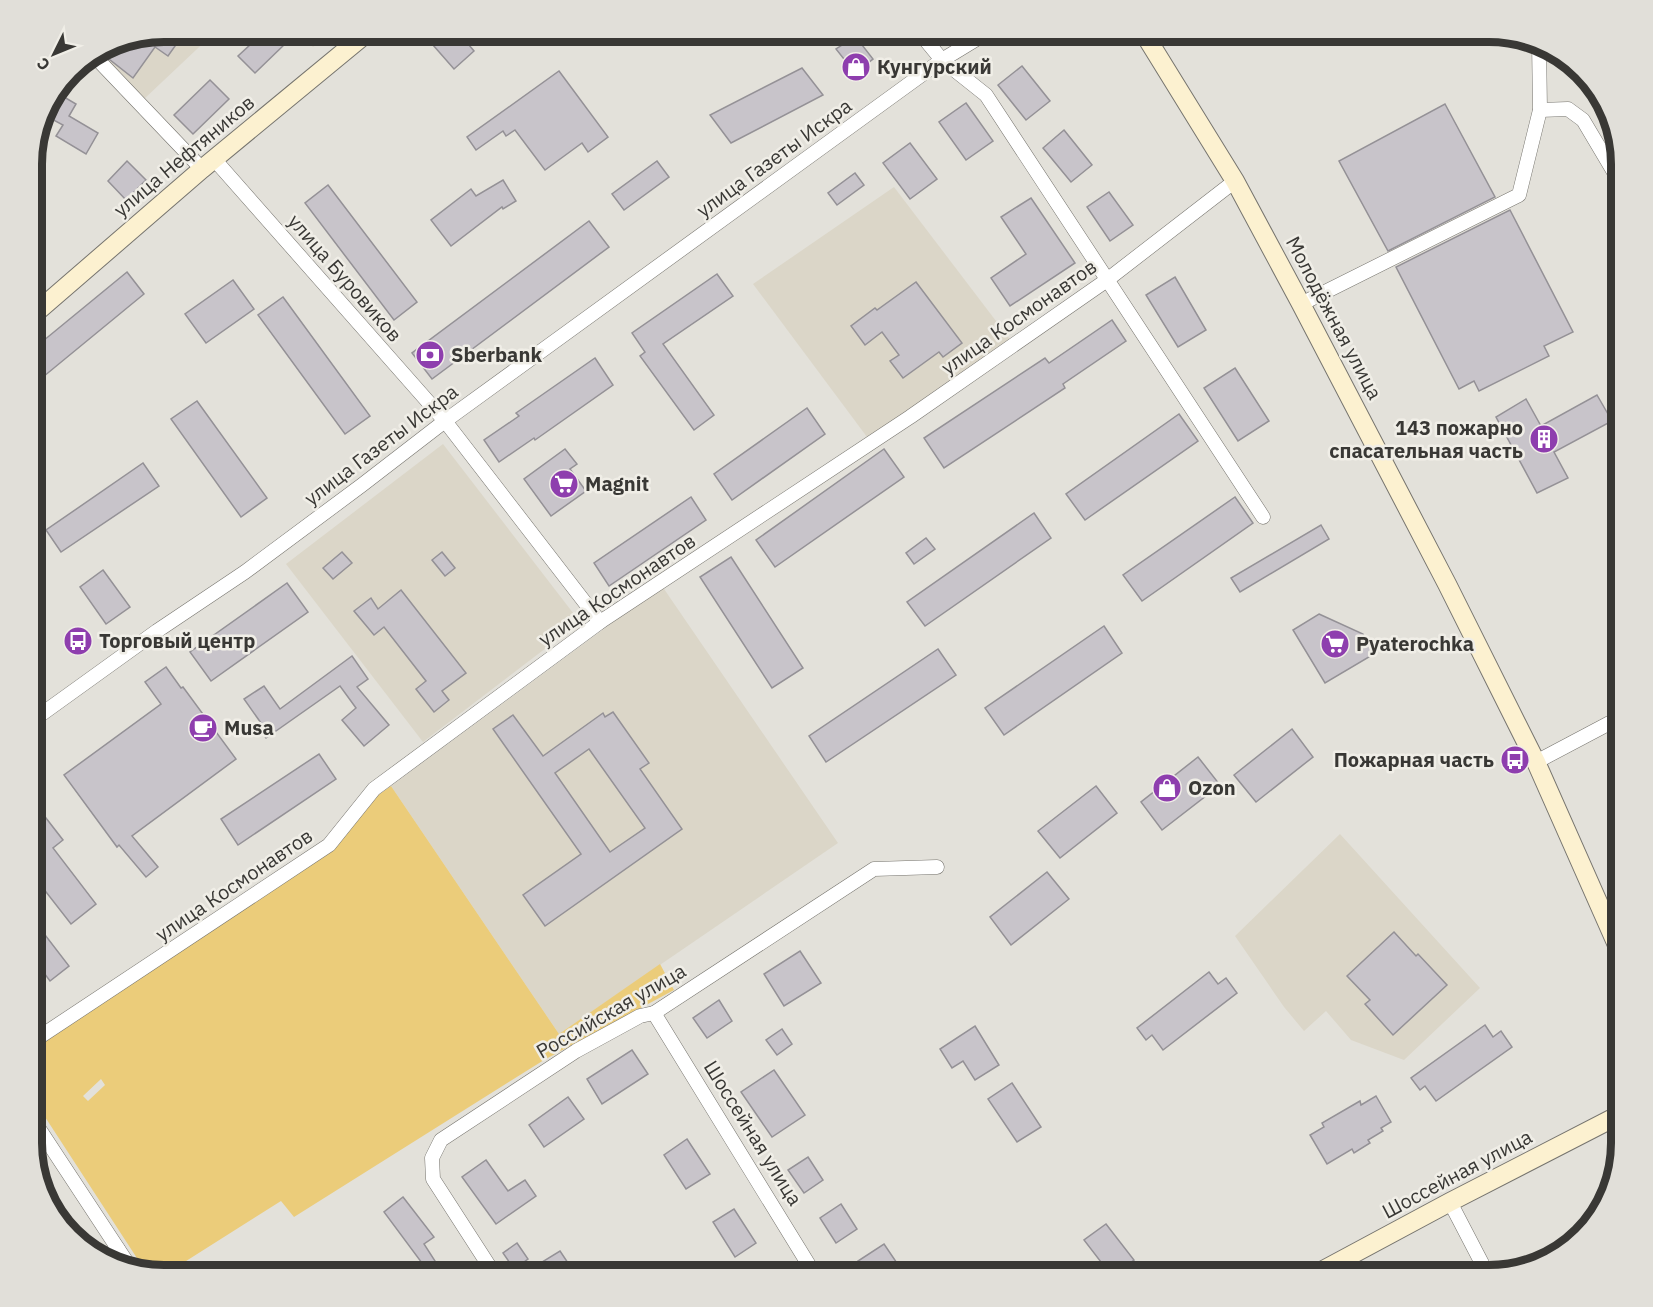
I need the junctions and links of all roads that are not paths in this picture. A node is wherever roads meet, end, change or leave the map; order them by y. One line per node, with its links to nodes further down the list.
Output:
1 (356, 42): 9 (street, улица Нефтяников)
2 (927, 42): 7 (street)
3 (972, 42): 7 (street, улица Газеты Искра)
4 (1149, 42): 11 (street, Молодёжная улица)
5 (1539, 53): 8 (street)
6 (102, 58): 9 (street, улица Буровиков)
7 (942, 60): 12 (street); 15 (street, улица Газеты Искра)
8 (1540, 110): 10 (street); 13 (street)
9 (208, 164): 14 (street, улица Нефтяников); 15 (street, улица Буровиков)
10 (1611, 166)
11 (1235, 181): 12 (street, улица Космонавтов); 13 (street, Молодёжная улица)
12 (1107, 280): 16 (street); 17 (street, улица Космонавтов)
13 (1302, 304): 20 (street, Молодёжная улица)
14 (42, 307)
15 (445, 421): 17 (street, улица Буровиков); 18 (street, улица Газеты Искра)
16 (1263, 517)
17 (600, 622): 24 (street, улица Космонавтов)
18 (42, 714)
19 (1611, 723): 20 (street)
20 (1536, 762): 22 (street, Молодёжная улица)
21 (937, 867): 23 (street, Российская улица)
22 (1611, 929)
23 (654, 1013): 31 (street, Российская улица); 32 (street, Шоссейная улица)
24 (42, 1035)
25 (1611, 1119): 27 (street, Шоссейная улица)
26 (42, 1133): 28 (street)
27 (1450, 1202): 33 (street, Шоссейная улица); 34 (street)
28 (118, 1248): 29 (street); 30 (street)
29 (111, 1253)
30 (125, 1258)
31 (489, 1265)
32 (809, 1265)
33 (1333, 1265)
34 (1483, 1265)

